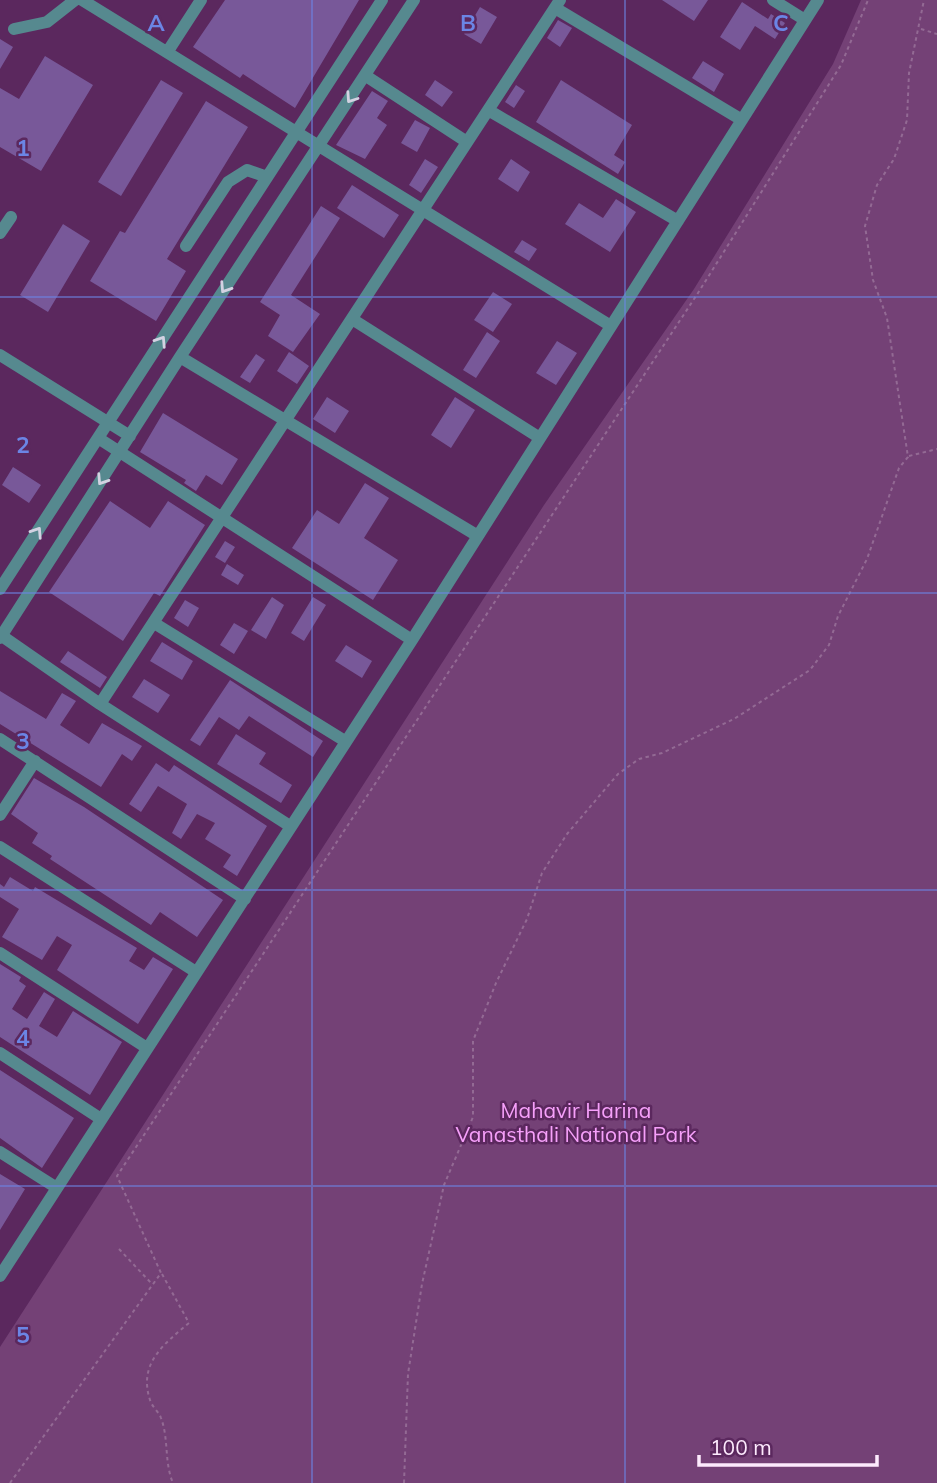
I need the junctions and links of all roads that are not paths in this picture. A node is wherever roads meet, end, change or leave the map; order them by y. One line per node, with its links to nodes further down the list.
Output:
1 (75, 0): 10 (street)
2 (82, 0): 11 (street)
3 (201, 0): 11 (street)
4 (382, 0): 15 (street)
5 (414, 0): 12 (street)
6 (773, 0): 9 (street)
7 (818, 0): 9 (street)
8 (557, 4): 13 (street); 14 (street)
9 (805, 20): 14 (street)
10 (14, 29)
11 (169, 51): 15 (street)
12 (366, 76): 16 (street); 17 (street, one-way to 17)
13 (488, 110): 16 (street); 21 (street)
14 (742, 120): 21 (street)
15 (295, 133): 17 (street); 18 (street)
16 (467, 142): 19 (street)
17 (318, 147): 19 (street); 27 (street, one-way to 27)
18 (267, 177): 23 (street); 29 (street, one-way to 18)
19 (422, 212): 24 (street); 25 (street)
20 (11, 217): 22 (street)
21 (678, 221): 25 (street)
22 (0, 233)
23 (186, 246)
24 (352, 319): 28 (street); 32 (street)
25 (611, 326): 32 (street)
26 (0, 355): 29 (street)
27 (180, 357): 28 (street); 30 (street)
28 (286, 420): 34 (street); 35 (street)
29 (108, 422): 30 (street); 31 (street)
30 (130, 436): 33 (street)
31 (98, 438): 33 (street); 36 (street, one-way to 31)
32 (540, 438): 35 (street)
33 (120, 452): 34 (street); 38 (street, one-way to 38)
34 (222, 517): 39 (street); 41 (street)
35 (478, 536): 41 (street)
36 (0, 589)
37 (0, 609): 38 (street)
38 (14, 616): 40 (street)
39 (154, 623): 42 (street); 44 (street)
40 (1, 637): 42 (street)
41 (412, 640): 44 (street)
42 (100, 704): 47 (street)
43 (0, 739): 45 (street)
44 (345, 741): 47 (street)
45 (35, 761): 46 (street); 49 (street)
46 (0, 815)
47 (290, 826): 49 (street)
48 (0, 847): 51 (street)
49 (245, 899): 51 (street)
50 (0, 953): 52 (street)
51 (196, 972): 52 (street)
52 (147, 1048): 54 (street)
53 (0, 1053): 54 (street)
54 (101, 1119): 56 (street)
55 (0, 1152): 56 (street)
56 (57, 1188): 57 (street)
57 (5, 1259): 58 (street)
58 (0, 1276)

